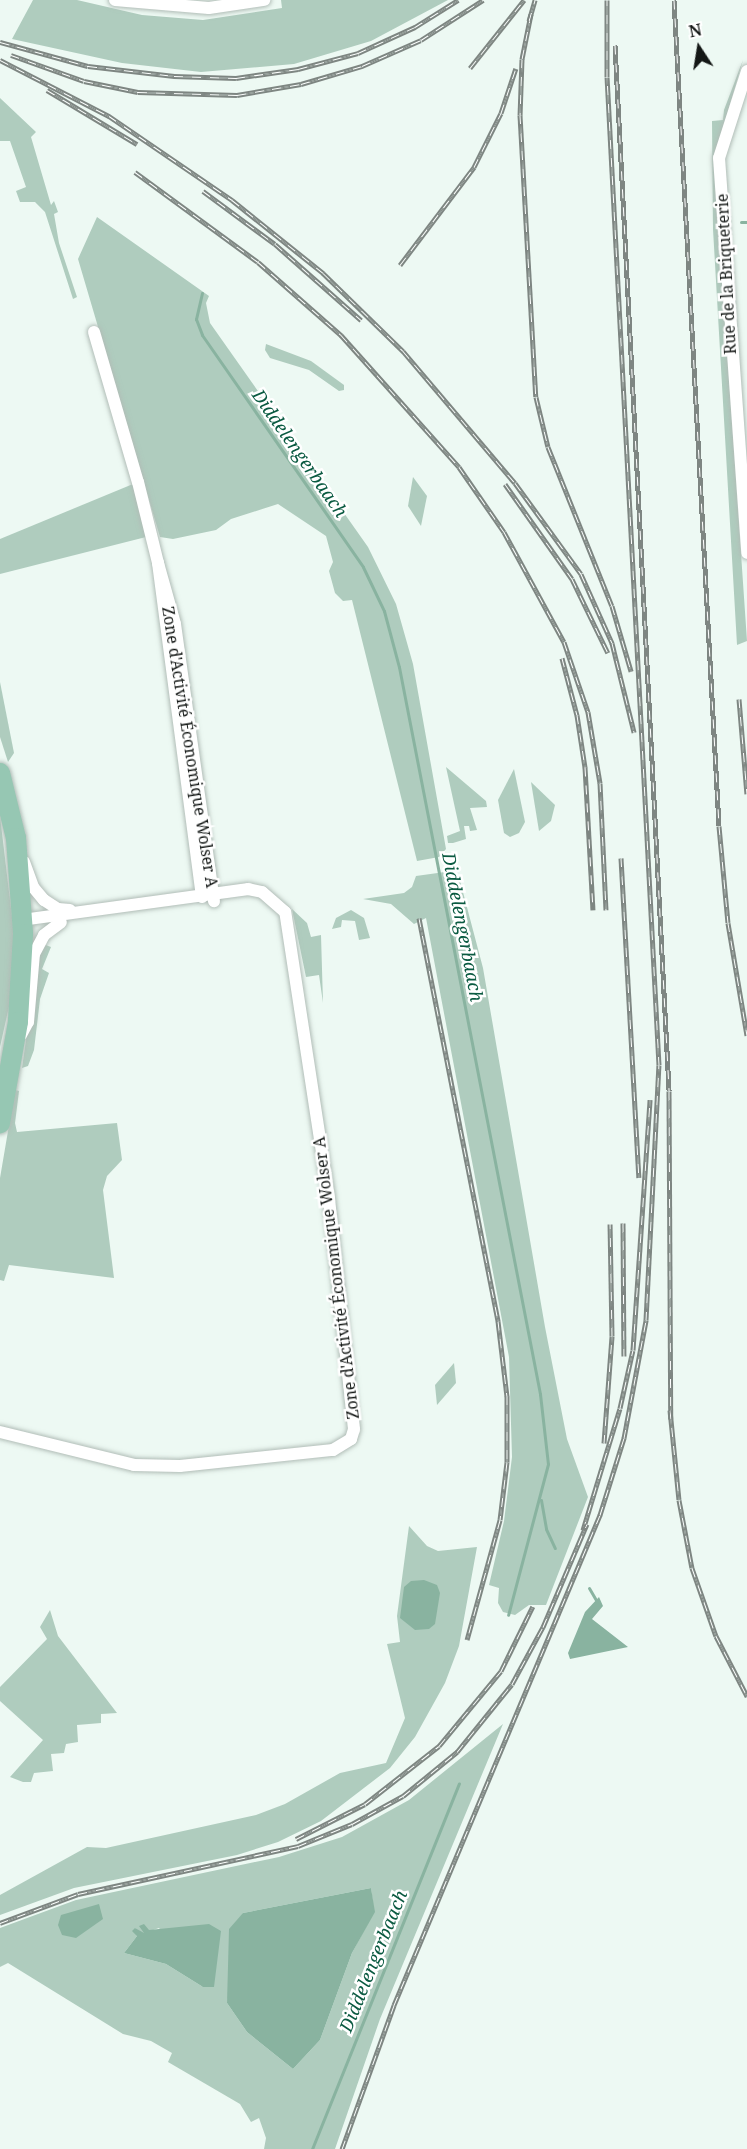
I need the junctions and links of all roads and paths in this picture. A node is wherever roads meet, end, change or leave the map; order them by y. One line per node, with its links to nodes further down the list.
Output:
1 (264, 0): 2 (street)
2 (122, 1)
3 (747, 71): 5 (street, Rue de la Briqueterie)
4 (94, 332): 8 (street, Zone d'Activité Économique Wolser A)
5 (747, 553)
6 (0, 773): 7 (main road)
7 (16, 838): 8 (street); 9 (main road)
8 (205, 894): 9 (street, Zone d'Activité Économique Wolser A); 10 (street); 13 (street, Zone d'Activité Économique Wolser A)
9 (23, 922): 10 (street); 11 (main road)
10 (61, 922): 11 (street)
11 (14, 1050): 12 (main road)
12 (0, 1123)
13 (0, 1432)

